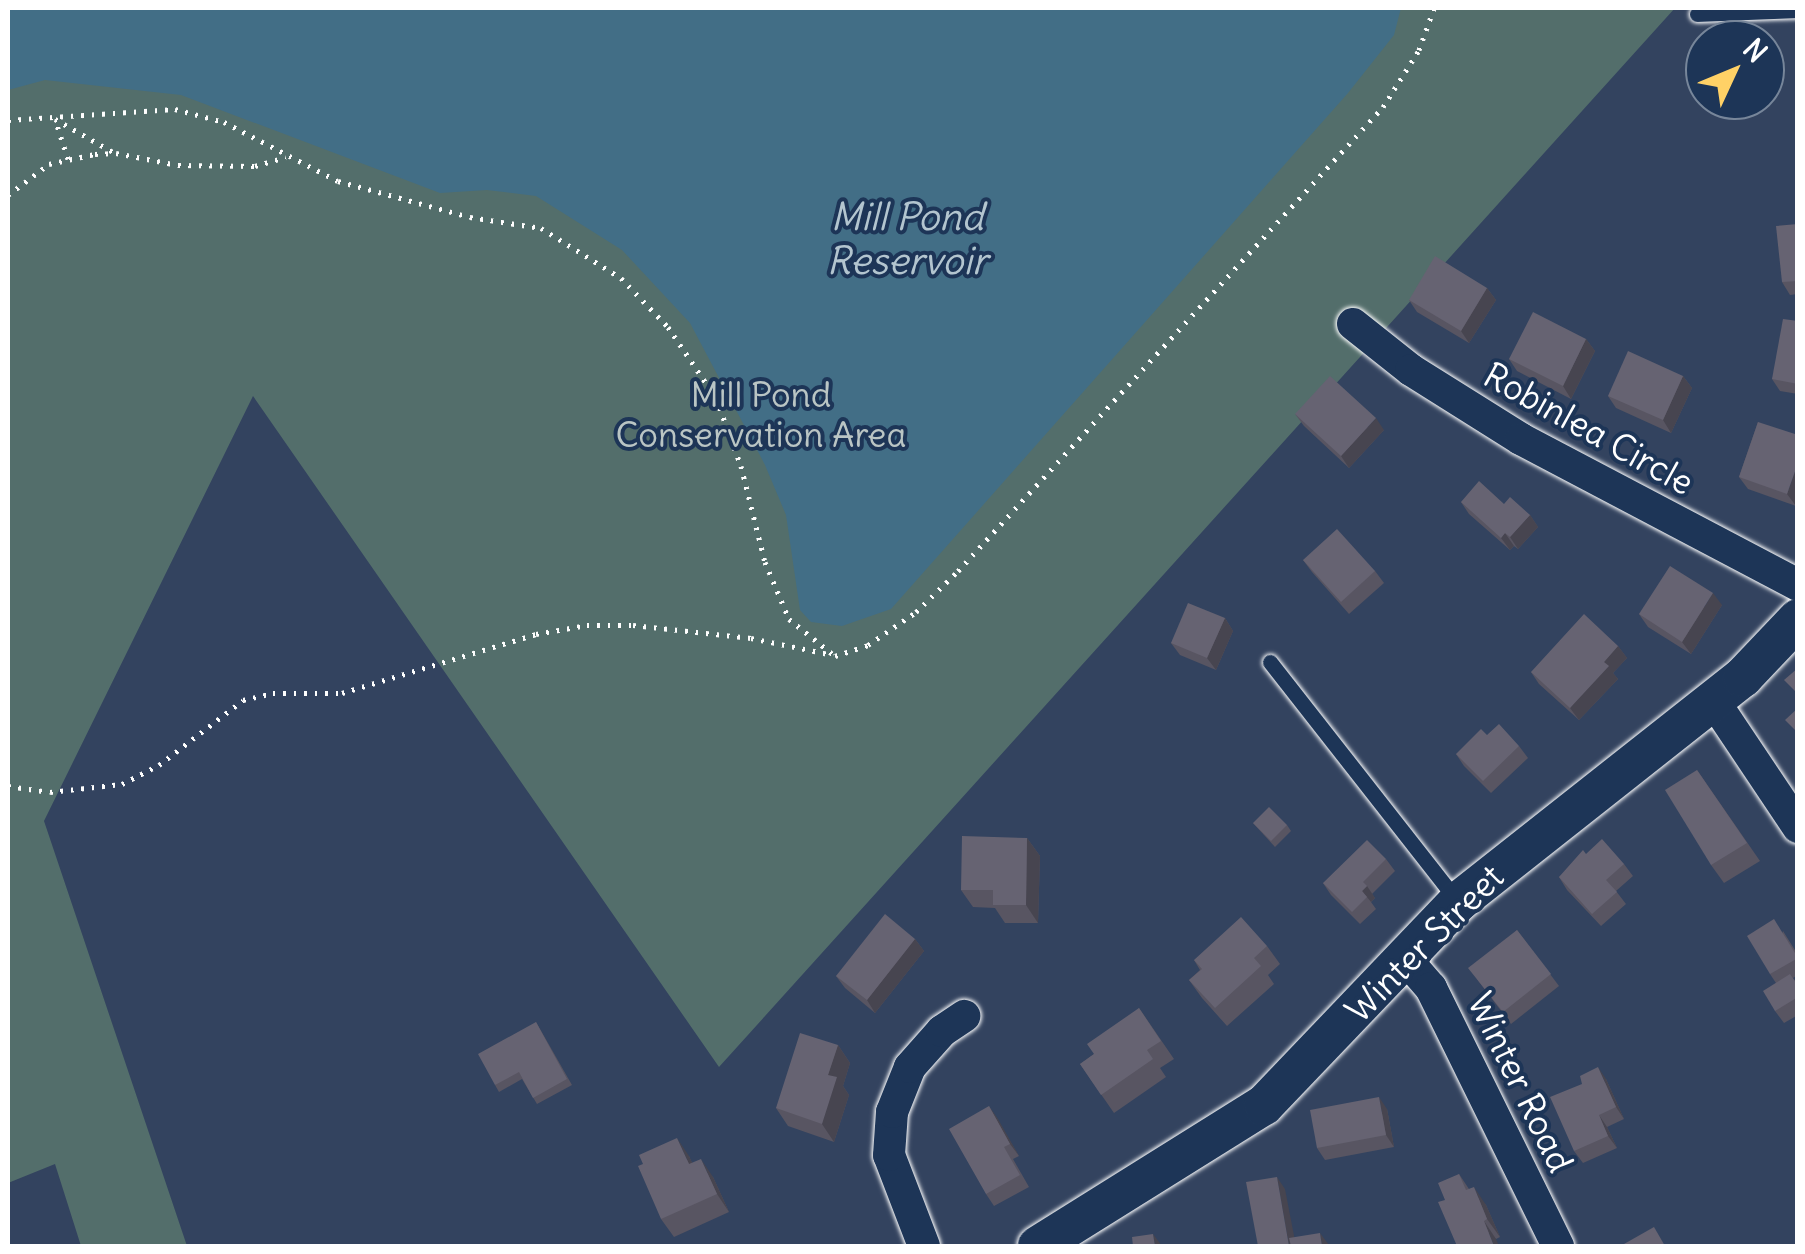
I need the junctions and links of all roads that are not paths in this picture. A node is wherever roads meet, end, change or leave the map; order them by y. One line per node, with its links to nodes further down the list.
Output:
1 (1730, 10): 2 (lane); 3 (lane)
2 (1798, 10)
3 (1698, 14)
4 (1353, 324): 5 (street, Robinlea Circle)
5 (1798, 585)
6 (1798, 619): 8 (street, Winter Street)
7 (1270, 662): 10 (lane)
8 (1713, 700): 9 (street); 10 (street, Winter Street)
9 (1798, 828)
10 (1458, 902): 11 (street, Winter Street)
11 (1404, 958): 13 (street, Winter Street); 15 (street, Winter Road)
12 (964, 1016): 14 (street)
13 (1056, 1241)
14 (924, 1246)
15 (1558, 1246)

